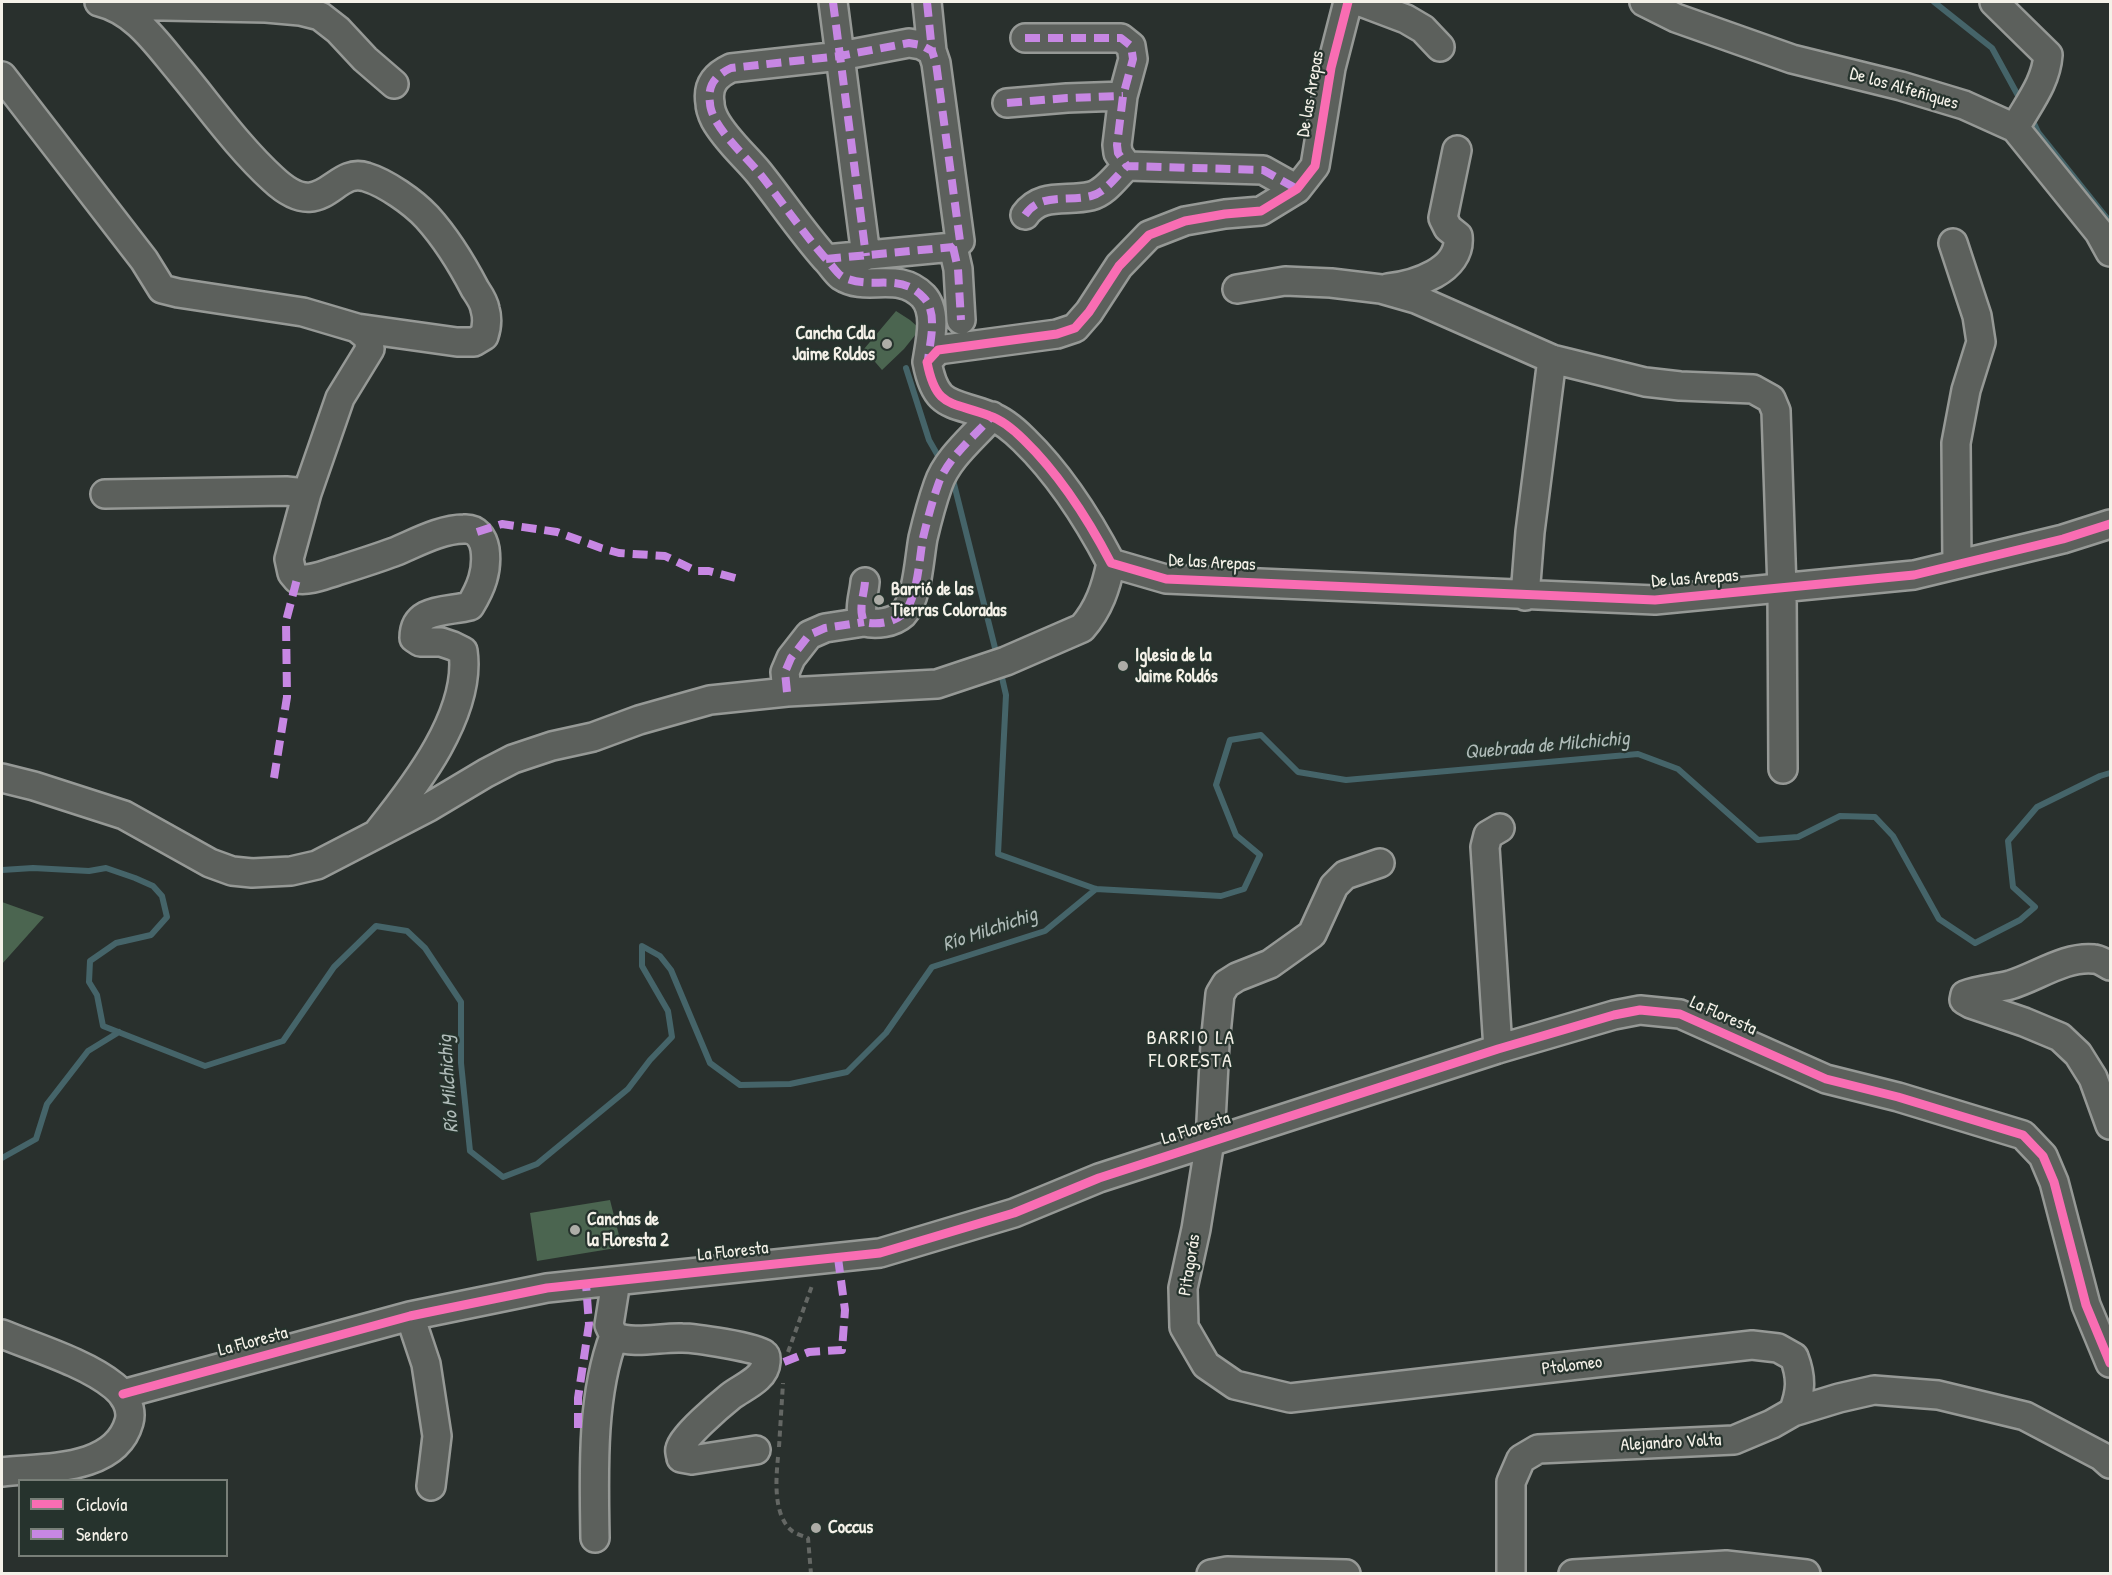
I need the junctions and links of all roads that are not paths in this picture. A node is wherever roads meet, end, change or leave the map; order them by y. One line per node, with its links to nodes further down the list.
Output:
1 (833, 2): 11 (street)
2 (927, 2): 10 (street)
3 (1348, 2): 19 (street, De las Arepas)
4 (1360, 2): 9 (street)
5 (1644, 2): 16 (street, De los Alfeñiques)
6 (1994, 2): 16 (street)
7 (106, 3): 13 (street); 29 (street)
8 (1025, 38): 14 (street)
9 (1440, 47)
10 (932, 51): 11 (street); 23 (street)
11 (840, 56): 24 (street); 25 (street)
12 (2, 76): 29 (street)
13 (394, 84)
14 (1123, 96): 15 (street); 18 (street)
15 (1007, 103)
16 (2019, 121): 21 (street, De los Alfeñiques)
17 (1457, 150): 27 (street)
18 (1127, 166): 19 (street); 20 (street)
19 (1297, 189): 31 (street, De las Arepas)
20 (1025, 215)
21 (2107, 232)
22 (1953, 243): 37 (street)
23 (953, 247): 24 (street); 28 (street)
24 (866, 256): 25 (street)
25 (826, 259): 31 (street)
26 (1237, 289): 27 (street)
27 (1381, 289): 30 (street)
28 (961, 320)
29 (357, 328): 33 (street)
30 (1552, 359): 39 (street); 40 (street)
31 (927, 362): 32 (street)
32 (992, 416): 36 (street); 41 (street)
33 (307, 493): 34 (street); 46 (street)
34 (105, 494)
35 (2110, 524): 37 (street, De las Arepas)
36 (1111, 563): 40 (street, De las Arepas); 42 (street)
37 (1957, 564): 39 (street, De las Arepas)
38 (865, 582): 41 (street)
39 (1782, 589): 40 (street, De las Arepas); 43 (street)
40 (1525, 596)
41 (864, 622): 42 (street)
42 (787, 692): 46 (street)
43 (1783, 769)
44 (2, 778): 46 (street)
45 (1500, 828): 49 (street)
46 (380, 831)
47 (1380, 863): 51 (street, Pitagorás)
48 (2110, 966): 50 (street)
49 (1498, 1049): 51 (street, La Floresta); 56 (street, La Floresta)
50 (2110, 1125)
51 (1210, 1141): 52 (street, La Floresta); 58 (street, Pitagorás)
52 (616, 1281): 53 (street, La Floresta); 55 (street)
53 (410, 1316): 57 (street, La Floresta); 63 (street)
54 (2, 1334): 57 (street)
55 (614, 1336): 60 (street); 64 (street)
56 (2110, 1363)
57 (123, 1394): 62 (street)
58 (1290, 1398): 59 (street, Ptolomeo)
59 (1793, 1412): 61 (street, Alejandro Volta); 67 (street, Alejandro Volta)
60 (756, 1450)
61 (2110, 1464)
62 (2, 1472)
63 (431, 1486)
64 (595, 1538)
65 (1211, 1574): 66 (street)
66 (1346, 1574)
67 (1511, 1574)
68 (1573, 1574): 69 (street)
69 (1806, 1574)

